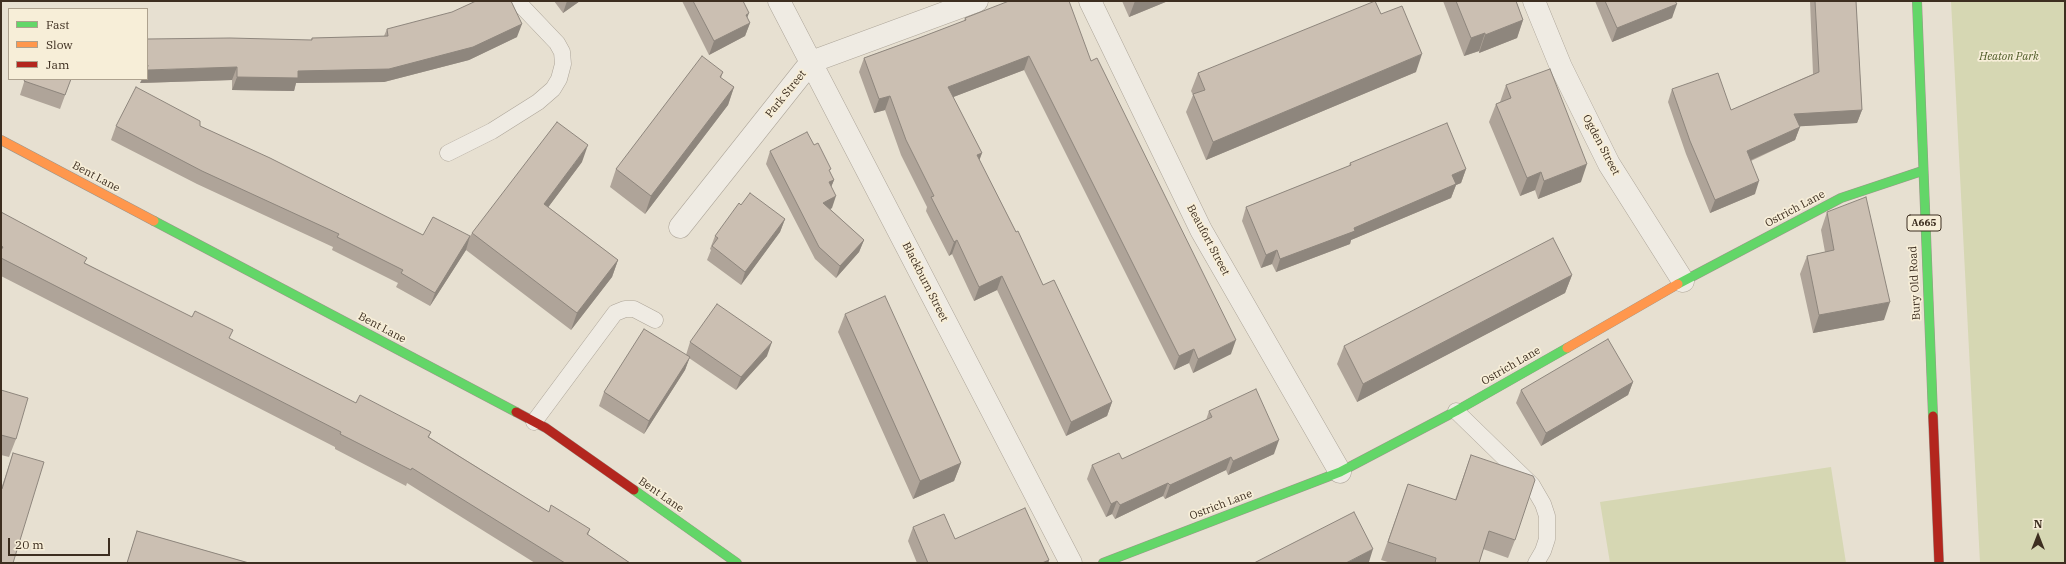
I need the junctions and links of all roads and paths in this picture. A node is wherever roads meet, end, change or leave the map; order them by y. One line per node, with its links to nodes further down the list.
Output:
1 (517, 1): 9 (lane)
2 (779, 1): 7 (street, Blackburn Street)
3 (977, 1): 7 (street, Park Street)
4 (1090, 1): 16 (street, Beaufort Street)
5 (1534, 1): 12 (street, Ogden Street)
6 (1917, 1): 10 (street, Bury Old Road / A665)
7 (811, 62): 11 (street, Park Street); 18 (street, Blackburn Street)
8 (1, 140): 15 (street, Bent Lane)
9 (448, 153)
10 (1922, 171): 12 (street, Ostrich Lane); 21 (street, Bury Old Road / A665)
11 (680, 227)
12 (1683, 282): 14 (street, Ostrich Lane)
13 (655, 320): 15 (lane)
14 (1456, 411): 16 (street, Ostrich Lane); 20 (lane)
15 (534, 422): 17 (street, Bent Lane)
16 (1340, 472): 19 (street, Ostrich Lane)
17 (737, 563)
18 (1071, 563)
19 (1103, 563)
20 (1536, 563)
21 (1939, 563)

